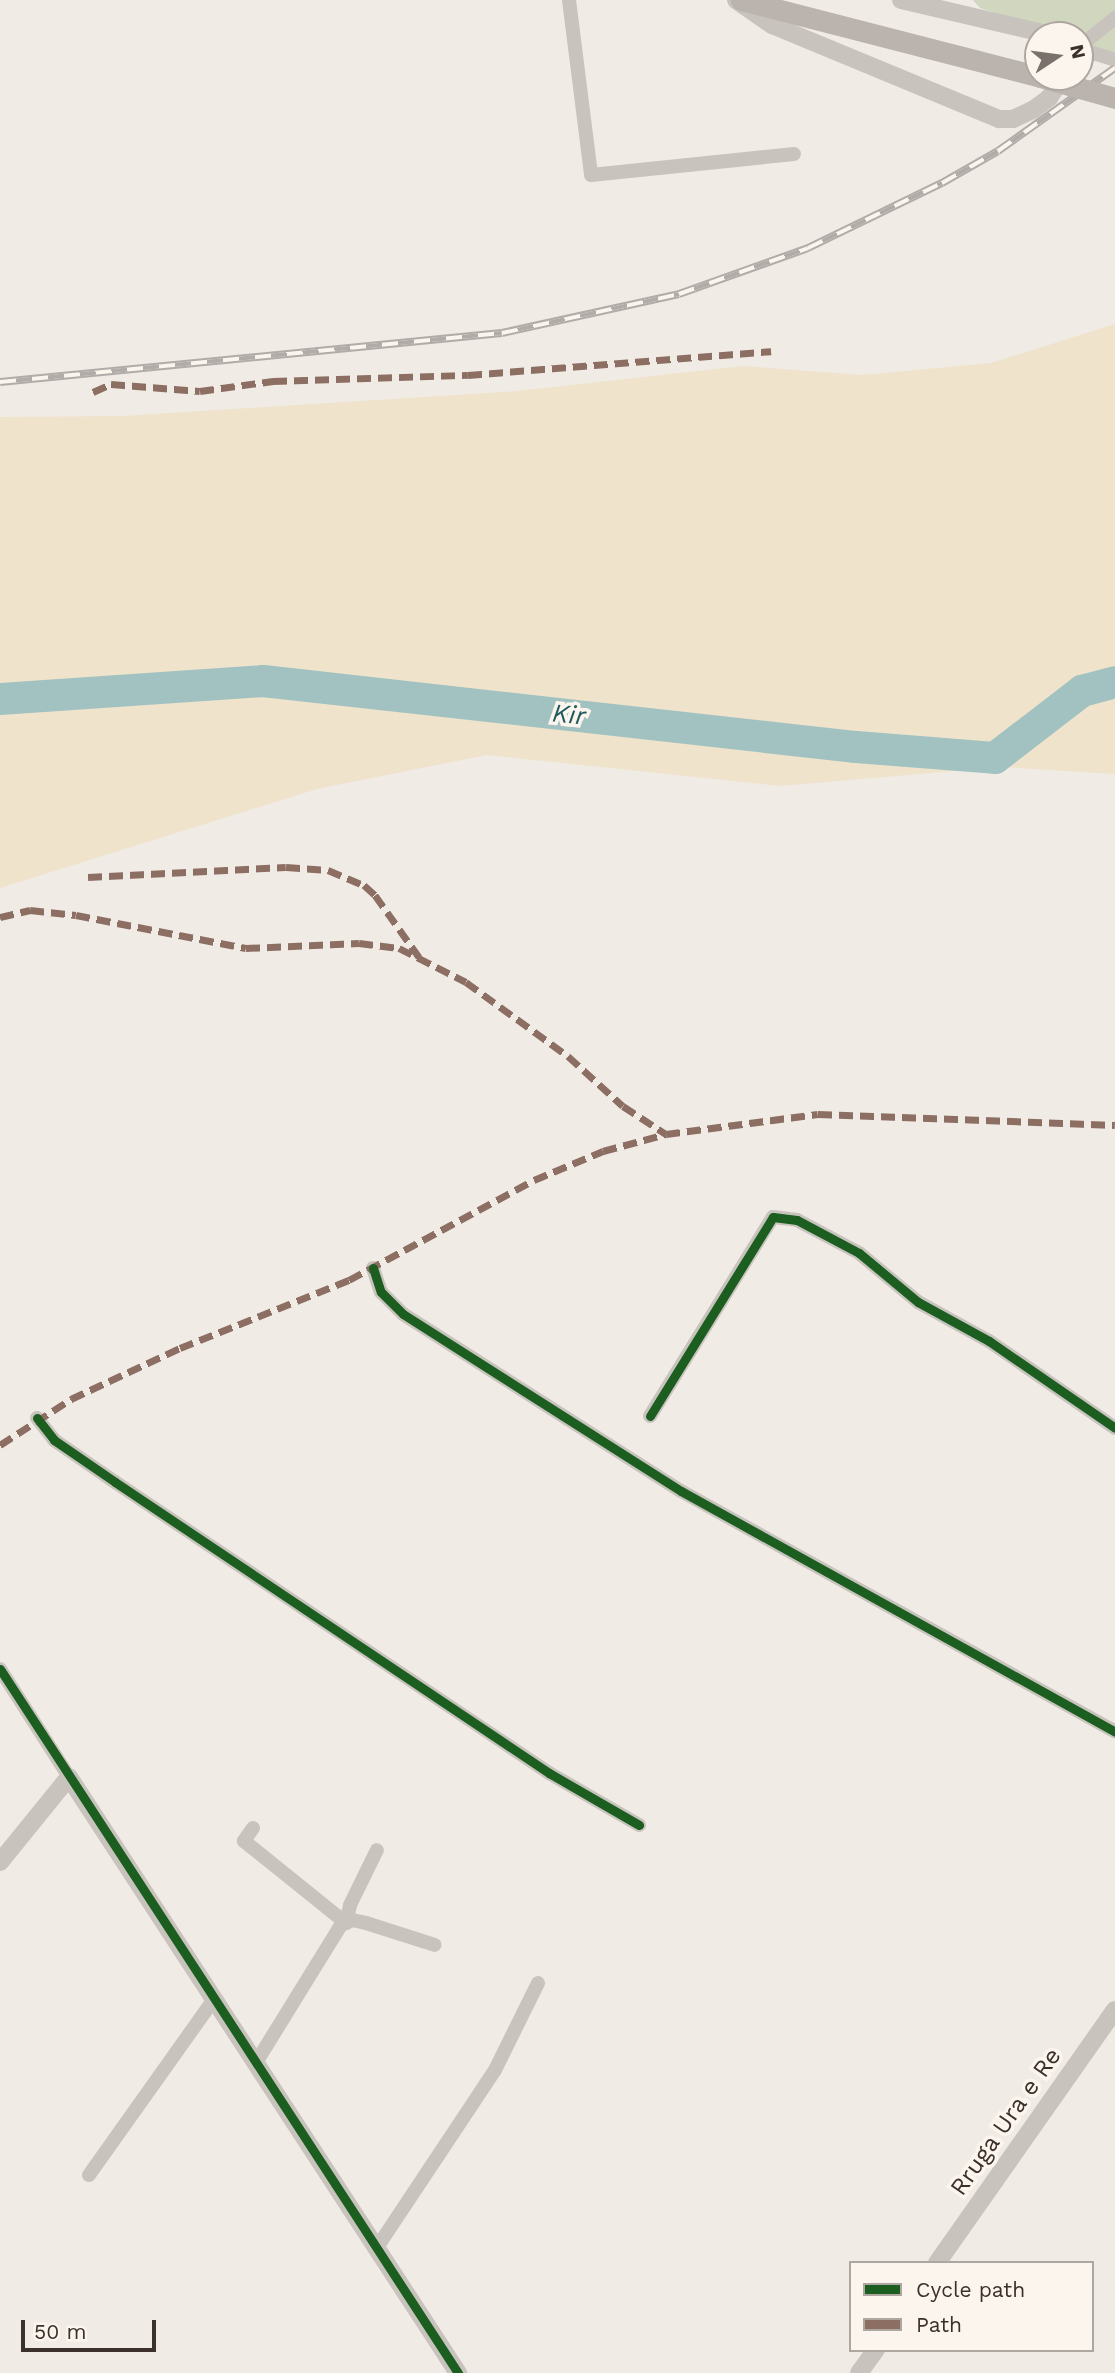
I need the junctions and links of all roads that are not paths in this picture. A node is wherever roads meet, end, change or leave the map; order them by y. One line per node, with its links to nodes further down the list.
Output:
1 (569, 0): 14 (street)
2 (739, 0): 10 (main road); 11 (street)
3 (901, 0): 4 (street)
4 (961, 6): 6 (street)
5 (1115, 18): 7 (street)
6 (1024, 26)
7 (1094, 36)
8 (1094, 53): 9 (street)
9 (1115, 60)
10 (1024, 73)
11 (1054, 91)
12 (1090, 91): 13 (main road, bridge)
13 (1115, 98)
14 (794, 154)
15 (373, 1268): 20 (street)
16 (650, 1416): 18 (street)
17 (37, 1418): 22 (street)
18 (1115, 1428)
19 (0, 1669): 21 (street)
20 (1115, 1732)
21 (69, 1777): 25 (street); 29 (street)
22 (639, 1825)
23 (253, 1828): 26 (street)
24 (377, 1850): 26 (street)
25 (0, 1862)
26 (346, 1923): 27 (street); 31 (street)
27 (435, 1945)
28 (538, 1983): 33 (street)
29 (215, 1998): 31 (street); 32 (street)
30 (1115, 2010): 34 (street, Rruga Ura e Re)
31 (257, 2061): 33 (street)
32 (89, 2175)
33 (378, 2246): 36 (street)
34 (938, 2261)
35 (875, 2352): 37 (street)
36 (458, 2373)
37 (859, 2373)

